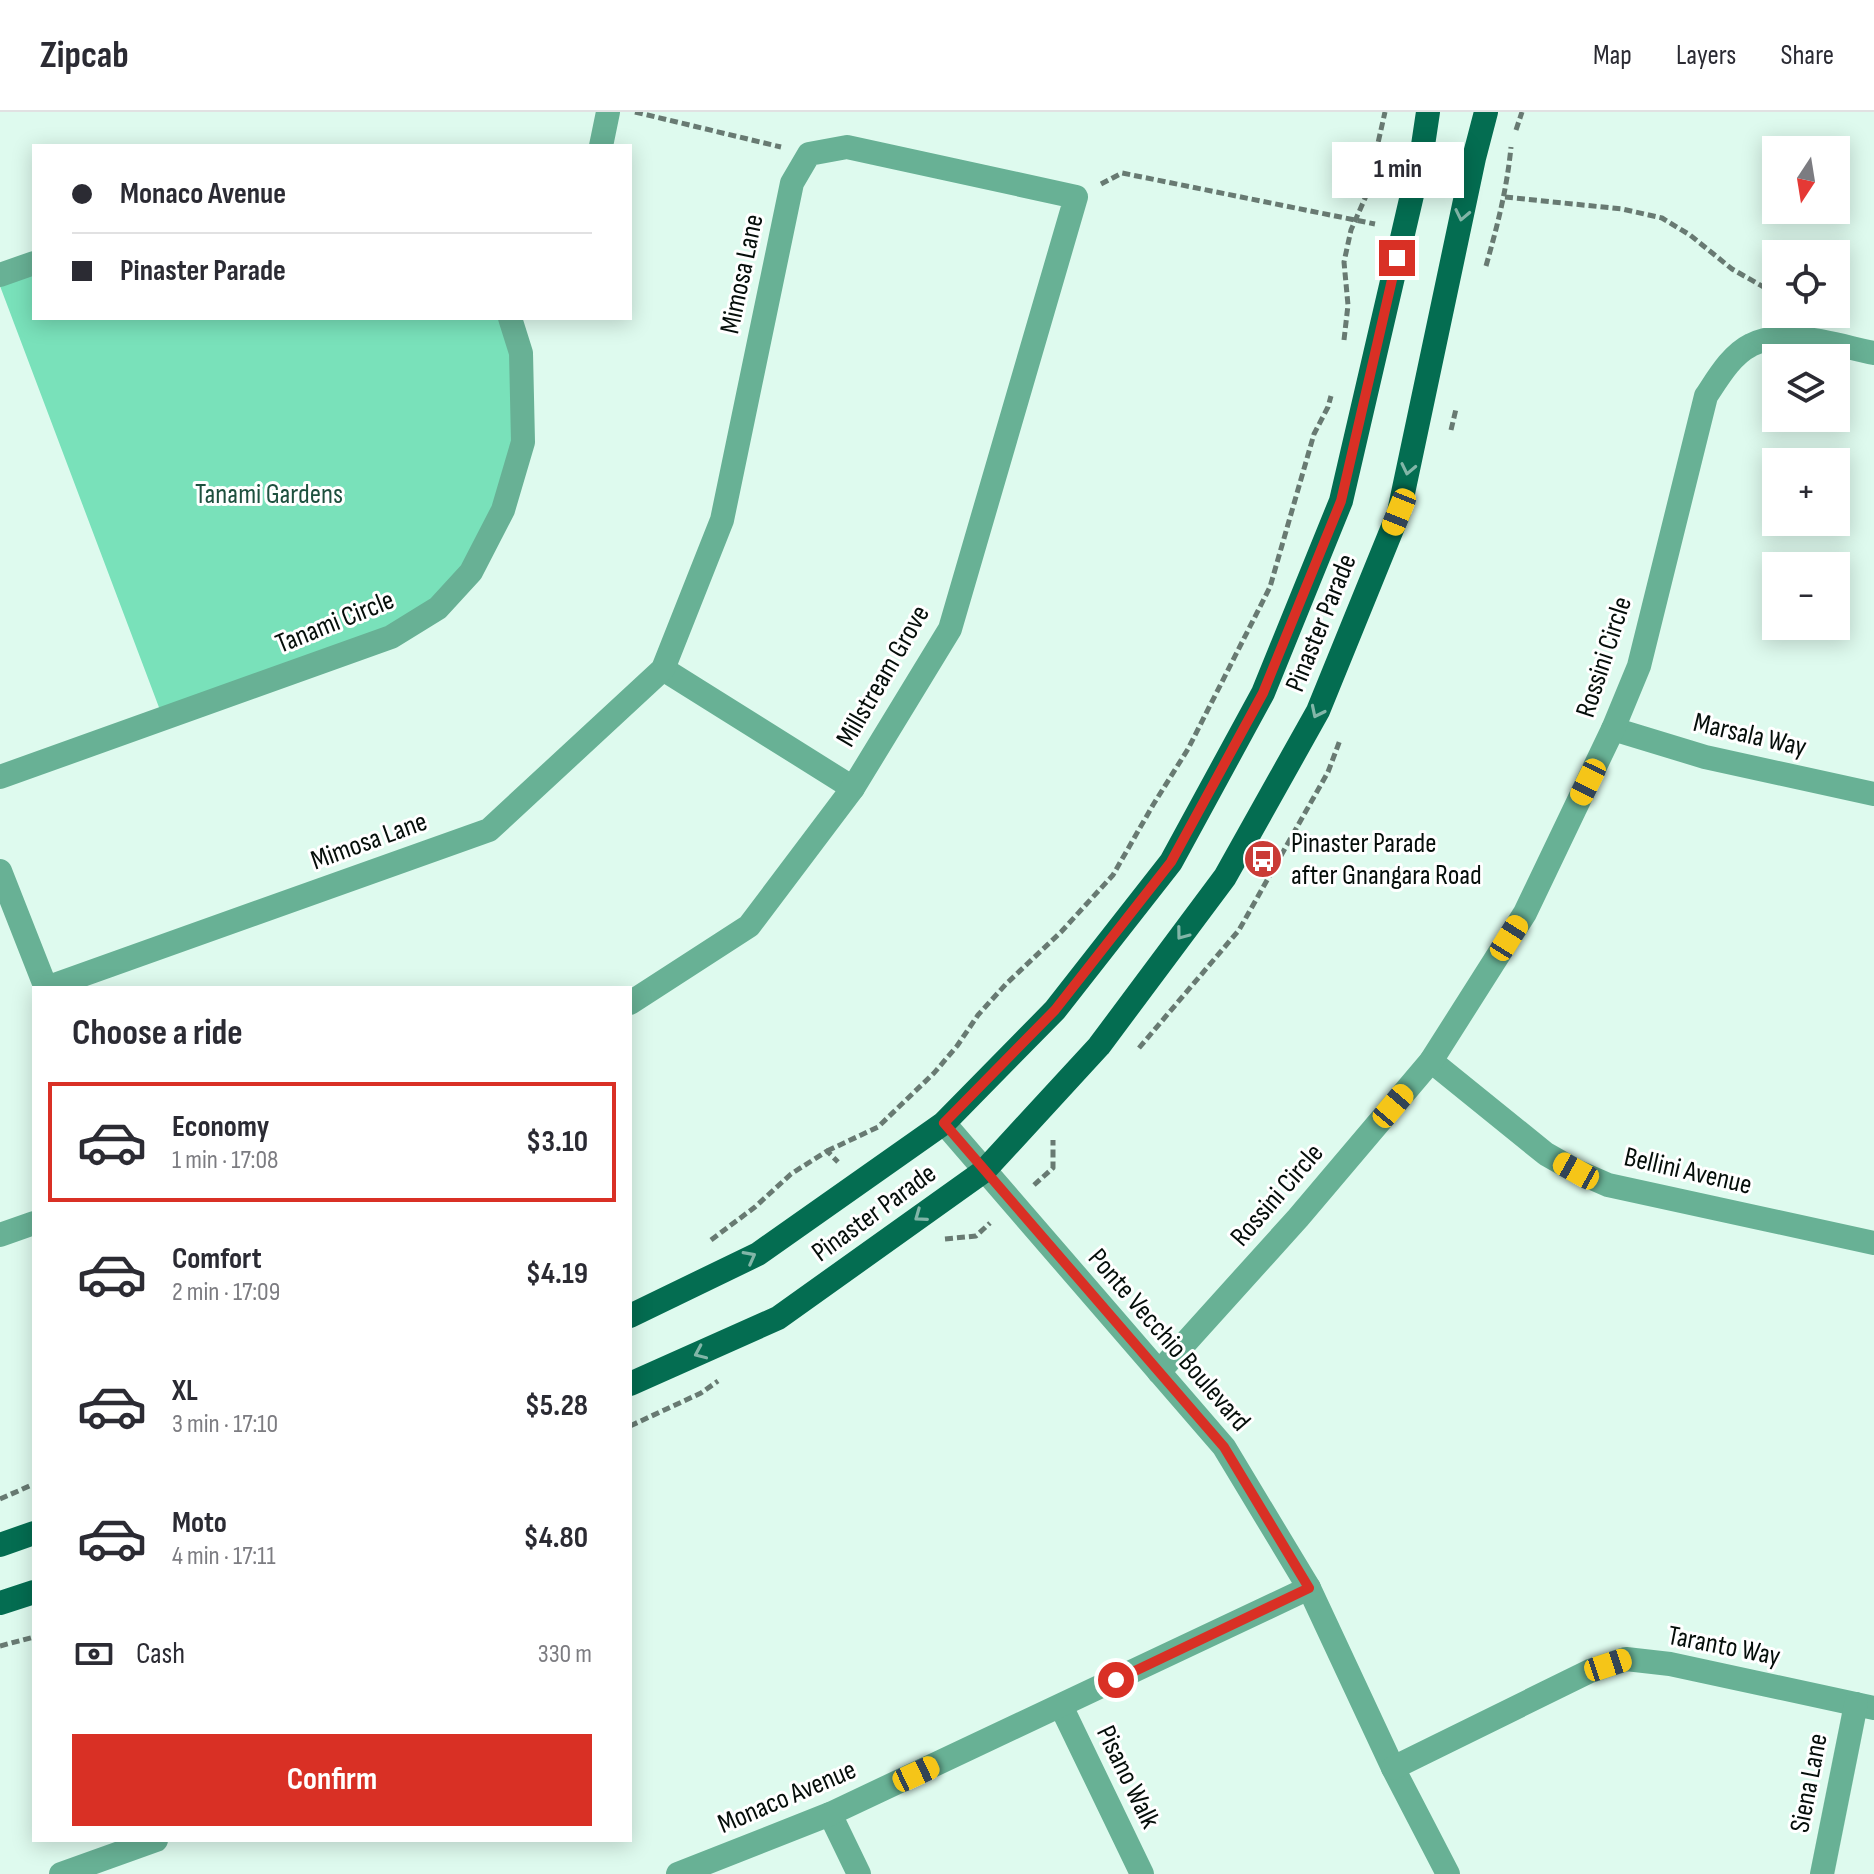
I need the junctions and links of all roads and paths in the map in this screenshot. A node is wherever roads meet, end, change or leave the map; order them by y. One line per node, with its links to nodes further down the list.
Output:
1 (608, 112): 6 (street)
2 (633, 112): 7 (path)
3 (1385, 112): 10 (path)
4 (1428, 112): 11 (main road, Pinaster Parade)
5 (1486, 112): 31 (main road, Pinaster Parade, one-way to 31)
6 (601, 144)
7 (809, 154): 8 (street); 19 (street, Mimosa Lane)
8 (1076, 197): 10 (path); 22 (street, Millstream Grove)
9 (1505, 197): 14 (path)
10 (1355, 220): 11 (path); 16 (path)
11 (1404, 230): 29 (main road, Pinaster Parade)
12 (32, 264): 13 (street)
13 (0, 275)
14 (1762, 286)
15 (511, 320): 21 (street, Tanami Circle)
16 (1343, 346)
17 (1874, 353): 20 (street, Rossini Circle)
18 (1335, 383): 30 (path)
19 (663, 669): 22 (street); 26 (street, Mimosa Lane)
20 (1613, 729): 23 (street, Marsala Way); 28 (street, Rossini Circle)
21 (0, 777)
22 (853, 788): 27 (street, Millstream Grove)
23 (1874, 794)
24 (0, 871): 25 (street)
25 (45, 986)
26 (52, 986)
27 (632, 1002)
28 (1431, 1061): 34 (street, Bellini Avenue); 36 (street, Rossini Circle)
29 (944, 1123): 31 (street, Ponte Vecchio Boulevard); 35 (main road, Pinaster Parade, one-way to 29)
30 (827, 1151)
31 (984, 1171): 36 (street, Ponte Vecchio Boulevard); 37 (main road, Pinaster Parade, one-way to 37)
32 (32, 1224): 33 (street)
33 (0, 1235)
34 (1874, 1243)
35 (632, 1315)
36 (1159, 1372): 42 (street, Ponte Vecchio Boulevard)
37 (632, 1383)
38 (32, 1485): 39 (path)
39 (0, 1499)
40 (32, 1534): 41 (main road)
41 (0, 1545)
42 (1309, 1588): 47 (street, Monaco Avenue); 49 (street, Ponte Vecchio Boulevard)
43 (32, 1593): 44 (main road)
44 (0, 1603)
45 (32, 1638): 46 (path)
46 (0, 1646)
47 (1061, 1706): 50 (street, Monaco Avenue); 55 (street, Pisano Walk)
48 (1865, 1706): 49 (street, Taranto Way); 57 (street, Siena Lane)
49 (1393, 1768): 56 (street, Ponte Vecchio Boulevard)
50 (830, 1814): 53 (street, Monaco Avenue); 54 (street)
51 (150, 1842): 52 (street)
52 (61, 1874)
53 (678, 1874)
54 (859, 1874)
55 (1142, 1874)
56 (1448, 1874)
57 (1822, 1874)

